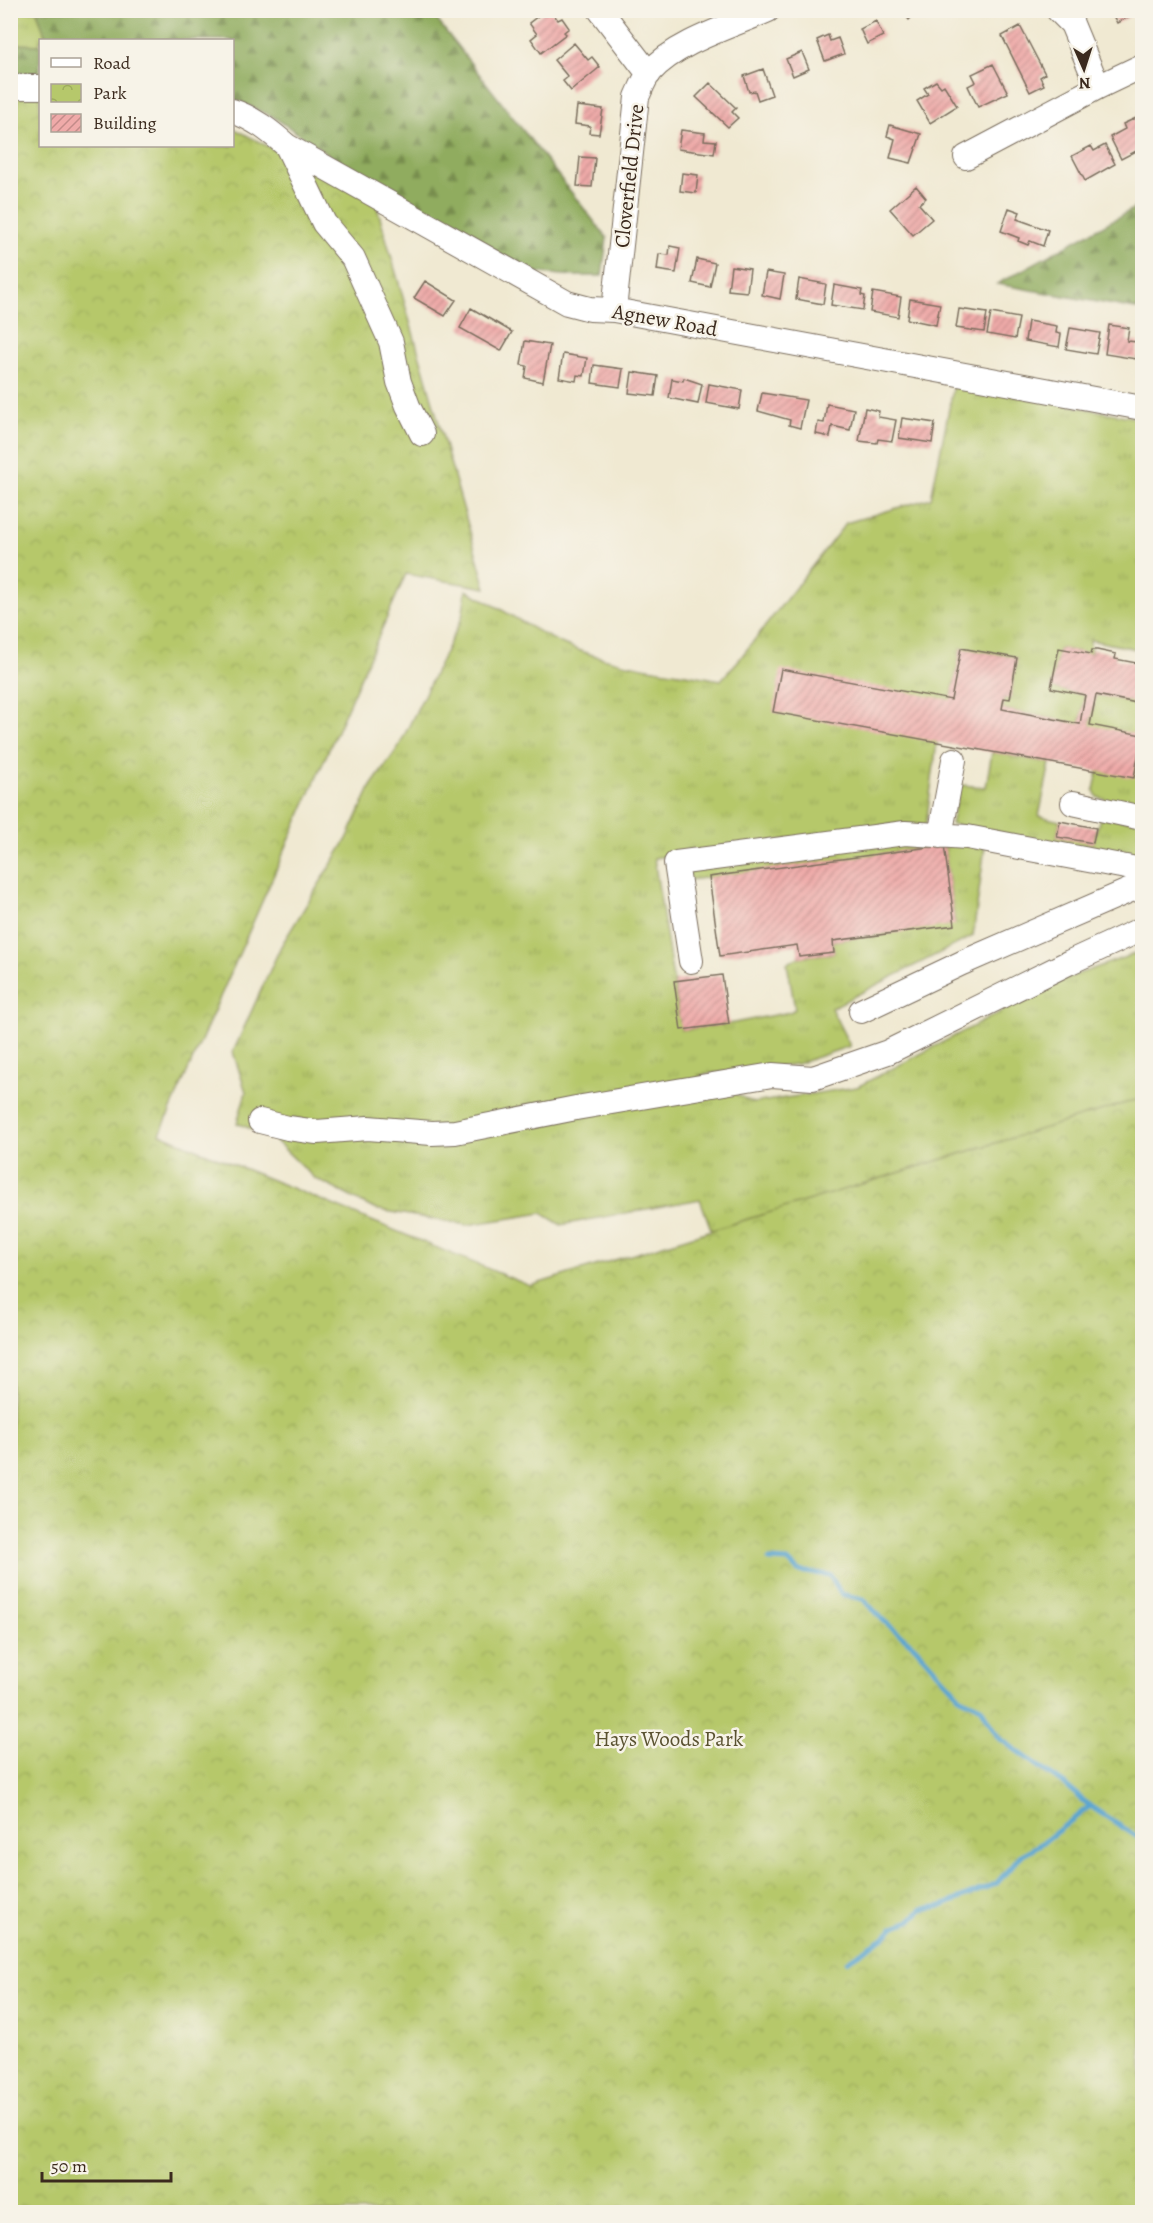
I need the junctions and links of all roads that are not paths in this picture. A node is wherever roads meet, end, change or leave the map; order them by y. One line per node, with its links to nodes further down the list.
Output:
1 (600, 10): 5 (street)
2 (768, 10): 5 (street, Cloverfield Drive)
3 (1058, 10): 8 (street)
4 (1143, 66): 8 (street)
5 (649, 74): 14 (street, Cloverfield Drive)
6 (10, 87): 7 (street)
7 (39, 87)
8 (1098, 87): 11 (street)
9 (234, 112): 10 (street, Agnew Road)
10 (287, 146): 12 (street, Agnew Road); 13 (street)
11 (966, 157)
12 (362, 187): 13 (street); 14 (street, Agnew Road)
13 (324, 223): 16 (street)
14 (615, 310): 15 (street, Agnew Road)
15 (1143, 408)
16 (422, 434)
17 (954, 760): 20 (street)
18 (1073, 803): 19 (street)
19 (1143, 818)
20 (940, 836): 21 (street); 24 (street)
21 (1143, 870)
22 (1143, 885): 25 (street)
23 (1143, 929): 26 (street)
24 (691, 961)
25 (861, 1011)
26 (260, 1121)

